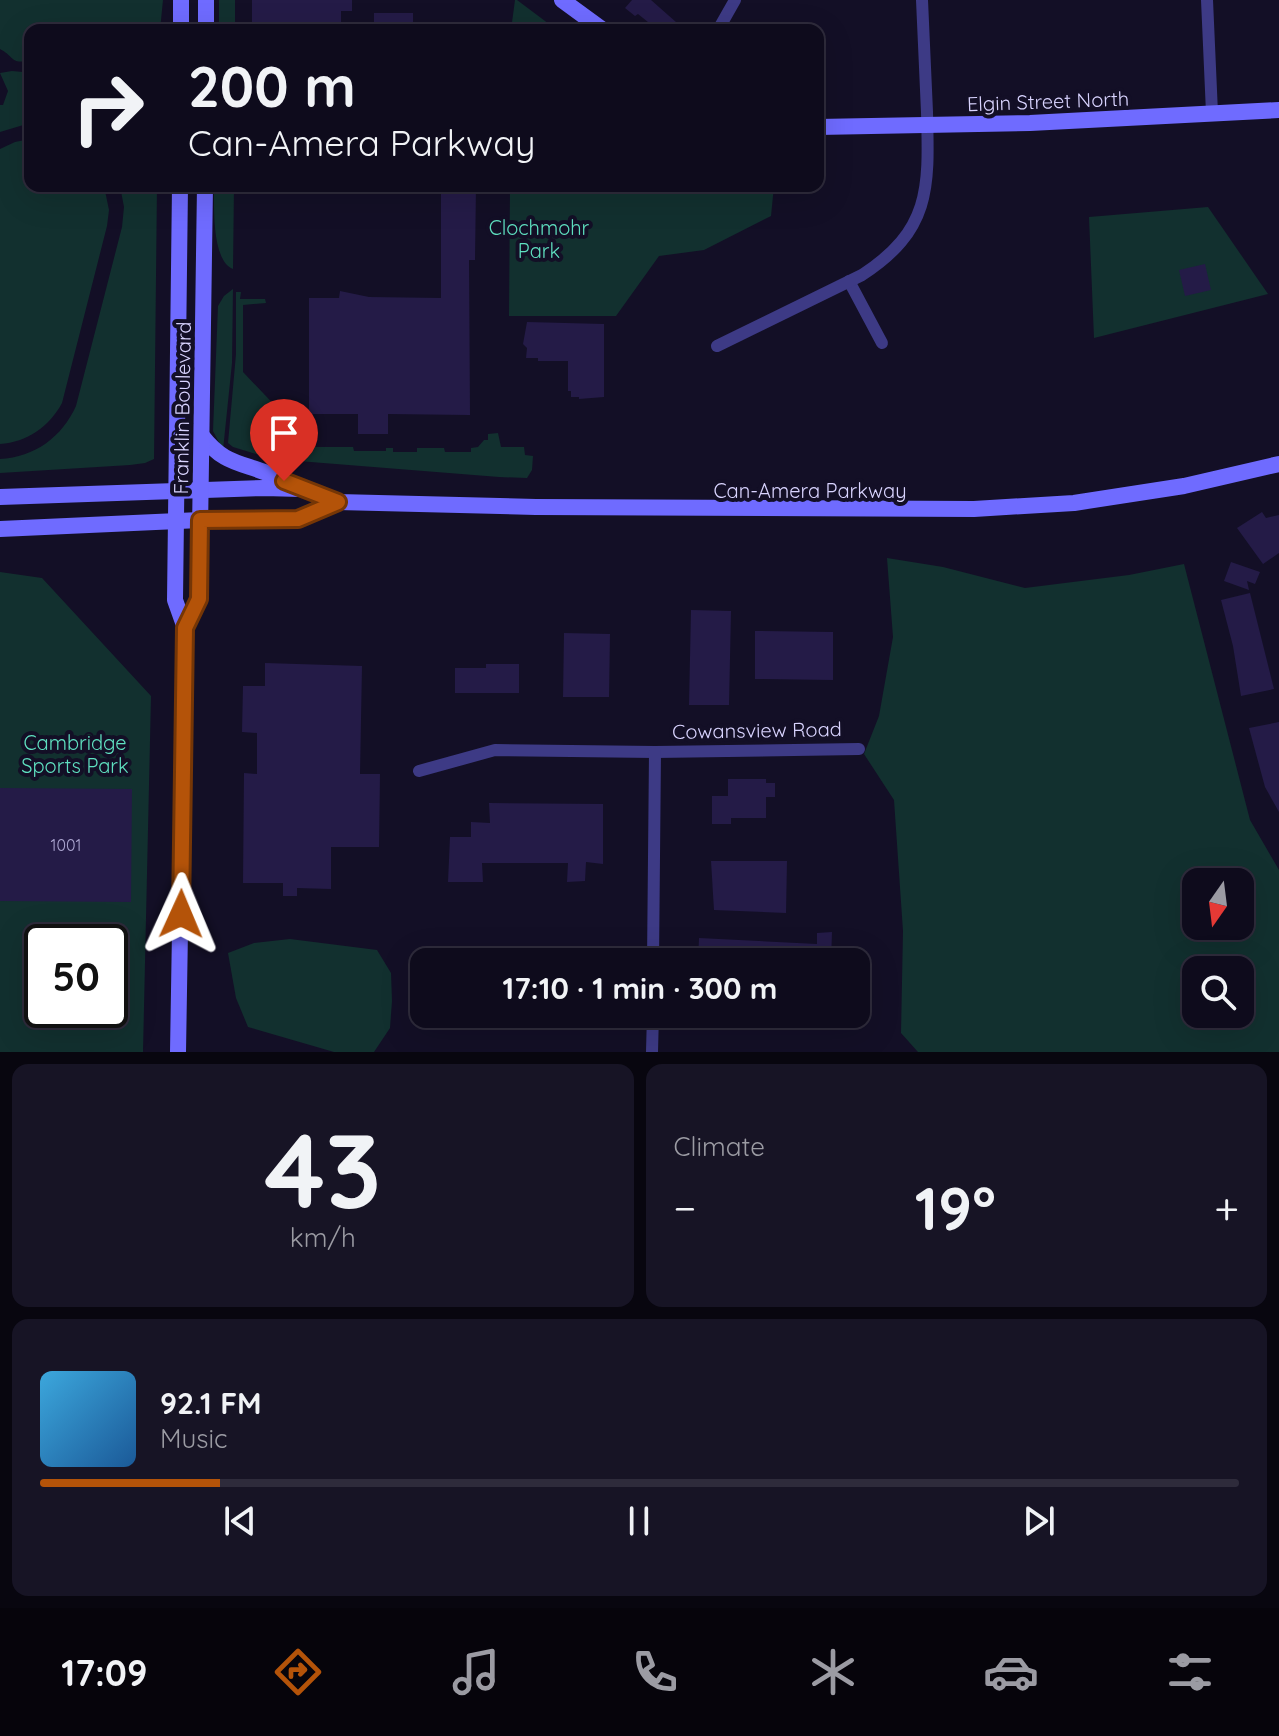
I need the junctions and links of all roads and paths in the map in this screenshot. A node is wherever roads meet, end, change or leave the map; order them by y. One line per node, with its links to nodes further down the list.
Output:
1 (181, 0): 7 (main road)
2 (206, 0): 8 (main road)
3 (562, 0): 9 (main road)
4 (735, 0): 10 (street)
5 (922, 0): 13 (street)
6 (1207, 0): 12 (street)
7 (181, 24)
8 (206, 24)
9 (595, 24)
10 (721, 24)
11 (1279, 110): 12 (main road, Elgin Street North)
12 (1212, 113): 13 (main road, Elgin Street North)
13 (927, 125): 14 (main road, Elgin Street North); 17 (street)
14 (824, 127)
15 (180, 192): 24 (main road, Franklin Boulevard)
16 (205, 192): 20 (main road, Franklin Boulevard)
17 (849, 281): 18 (street); 19 (street)
18 (882, 343)
19 (717, 346)
20 (202, 436): 22 (main road); 23 (main road, Franklin Boulevard)
21 (1279, 464): 26 (main road, Can-Amera Parkway)
22 (301, 489): 23 (main road, Can-Amera Parkway); 26 (main road, Can-Amera Parkway)
23 (201, 490): 24 (main road, Can-Amera Parkway); 27 (main road, Franklin Boulevard)
24 (177, 491): 25 (main road, Can-Amera Parkway); 28 (main road, Franklin Boulevard)
25 (0, 497)
26 (338, 502): 27 (main road, Can-Amera Parkway)
27 (200, 520): 28 (main road, Can-Amera Parkway); 30 (main road, Franklin Boulevard)
28 (176, 521): 29 (main road, Can-Amera Parkway); 30 (main road, Franklin Boulevard)
29 (0, 529)
30 (185, 628): 36 (main road, Franklin Boulevard)
31 (859, 749): 32 (street, Cowansview Road)
32 (655, 752): 33 (street, Cowansview Road); 34 (street, Cowansview Road)
33 (419, 771)
34 (653, 948)
35 (653, 1028): 37 (street)
36 (178, 1052)
37 (652, 1052)

